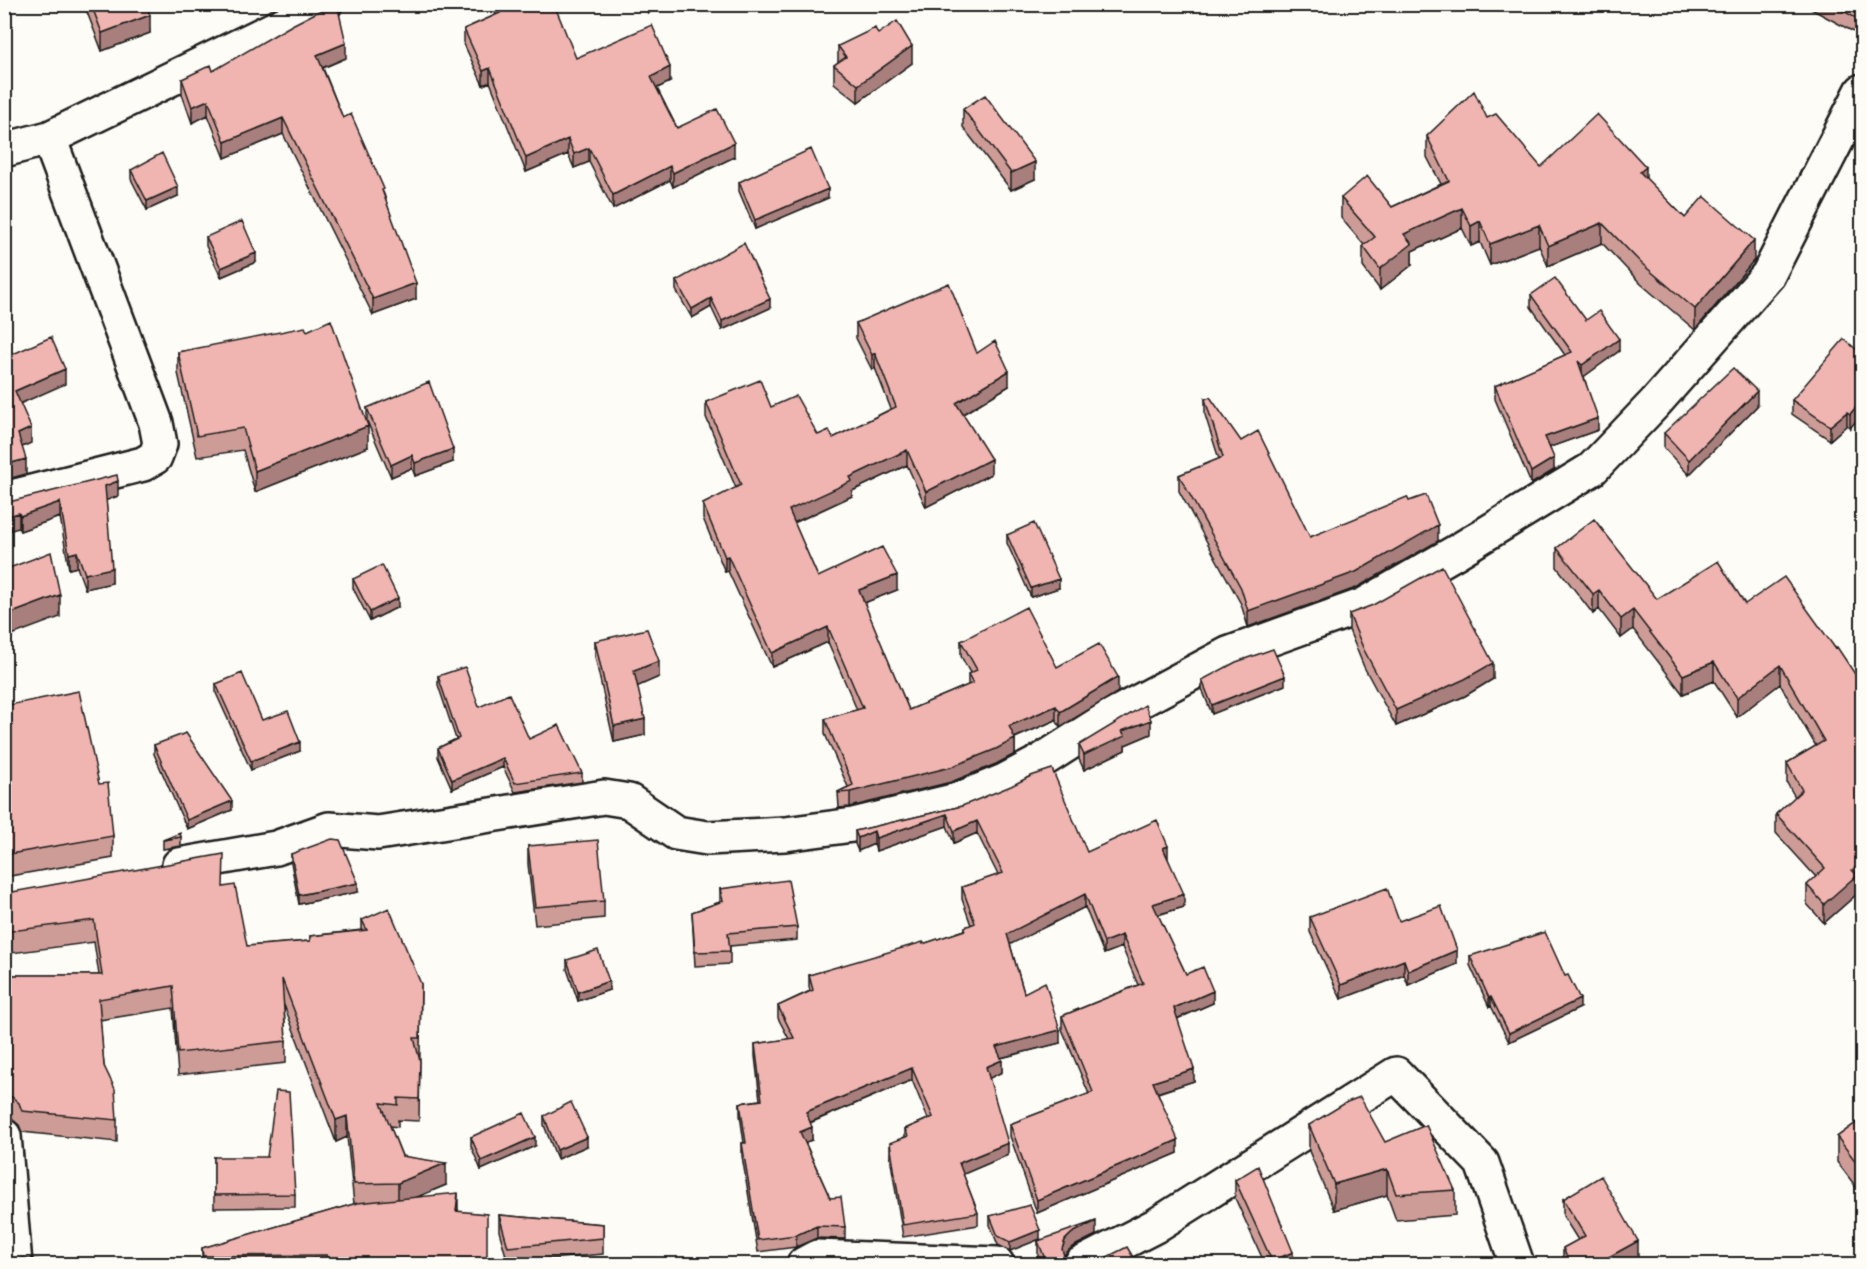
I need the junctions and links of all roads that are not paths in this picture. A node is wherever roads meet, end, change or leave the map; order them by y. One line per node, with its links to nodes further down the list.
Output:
1 (325, 4): 3 (street)
2 (1863, 91): 6 (street)
3 (49, 138): 4 (street); 5 (street)
4 (4, 150)
5 (4, 499)
6 (146, 871)
7 (4, 1136): 8 (street)
8 (15, 1264)
9 (804, 1264): 10 (street)
10 (997, 1264)
11 (1081, 1264): 12 (street)
12 (1517, 1264)

